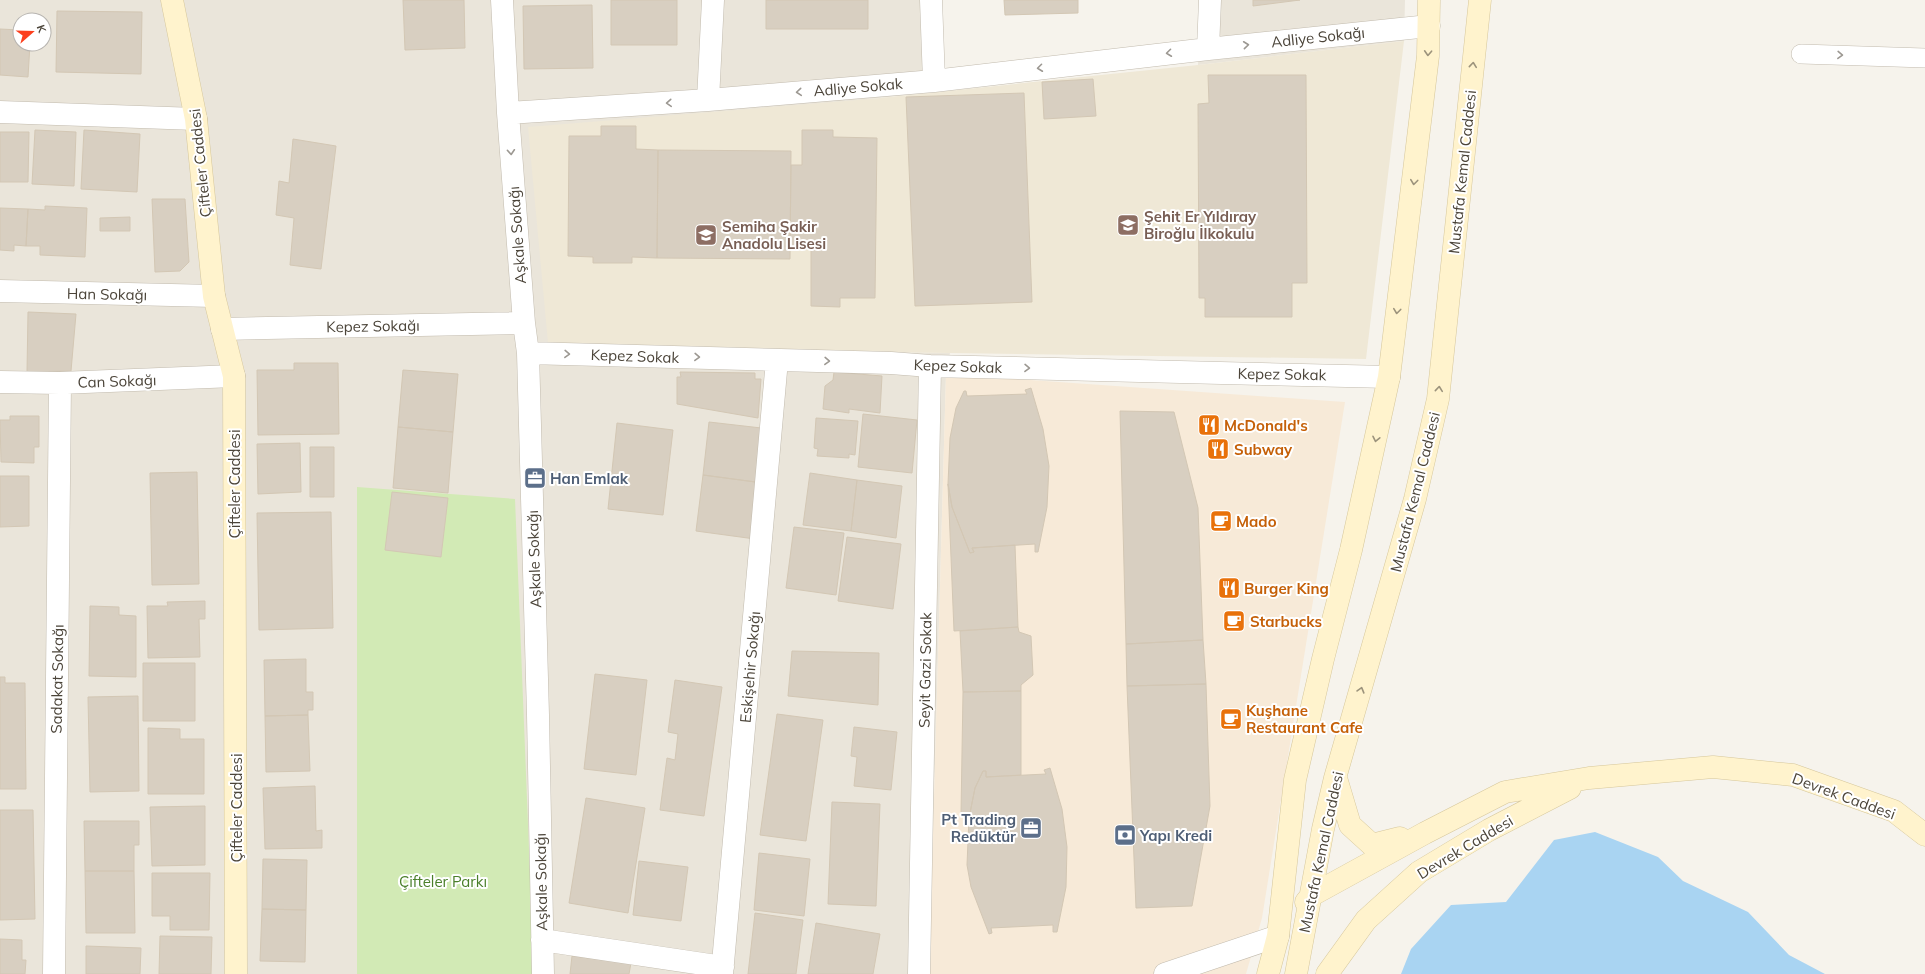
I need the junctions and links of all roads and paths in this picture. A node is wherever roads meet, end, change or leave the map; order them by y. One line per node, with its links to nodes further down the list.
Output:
1 (172, 0): 16 (street, Çifteler Caddesi)
2 (502, 0): 15 (street, Aşkale Sokağı)
3 (712, 0): 13 (street)
4 (931, 0): 12 (street)
5 (1210, 0): 9 (street)
6 (1430, 0): 8 (street, Mustafa Kemal Caddesi)
7 (1480, 0): 28 (street, Mustafa Kemal Caddesi, one-way to 7)
8 (1429, 26): 9 (street, Adliye Sokağı, one-way to 8); 25 (street, Mustafa Kemal Caddesi, one-way to 25)
9 (1208, 49): 12 (street, Adliye Sokak, one-way to 12)
10 (1800, 54): 11 (lane, one-way to 11)
11 (1925, 58)
12 (934, 81): 13 (street, Adliye Sokak, one-way to 13)
13 (708, 100): 15 (street, Adliye Sokak, one-way to 15)
14 (0, 112): 16 (street)
15 (508, 113): 19 (street, Aşkale Sokağı, one-way to 19)
16 (196, 119): 18 (street, Çifteler Caddesi)
17 (0, 291): 18 (street, Han Sokağı)
18 (214, 296): 20 (street, Çifteler Caddesi)
19 (524, 323): 20 (street, Kepez Sokağı); 21 (street, Aşkale Sokağı)
20 (222, 330): 24 (street, Çifteler Caddesi)
21 (528, 353): 22 (street, Kepez Sokak, one-way to 22); 34 (street, Aşkale Sokağı)
22 (777, 360): 23 (street, Kepez Sokak, one-way to 23); 35 (street, Eskişehir Sokağı)
23 (930, 366): 25 (street, Kepez Sokak, one-way to 25); 39 (street, Seyit Gazi Sokak)
24 (234, 376): 27 (street, Can Sokağı); 37 (street, Çifteler Caddesi)
25 (1389, 377): 33 (street, Mustafa Kemal Caddesi, one-way to 33)
26 (0, 382): 27 (street, Can Sokağı)
27 (60, 383): 36 (street, Sadakat Sokağı)
28 (1335, 778): 30 (street, Devrek Caddesi); 32 (street, Mustafa Kemal Caddesi)
29 (1589, 778): 30 (street, Devrek Caddesi); 31 (street, Devrek Caddesi); 43 (street, Devrek Caddesi)
30 (1425, 833): 32 (street, Devrek Caddesi)
31 (1925, 835)
32 (1312, 895): 33 (street, Devrek Caddesi); 42 (street, Mustafa Kemal Caddesi)
33 (1278, 936): 40 (street); 41 (street, Mustafa Kemal Caddesi)
34 (542, 940): 35 (street); 38 (street, Aşkale Sokağı)
35 (722, 970)
36 (54, 974)
37 (236, 974)
38 (543, 974)
39 (919, 974)
40 (1165, 974)
41 (1268, 974)
42 (1296, 974)
43 (1327, 974)

